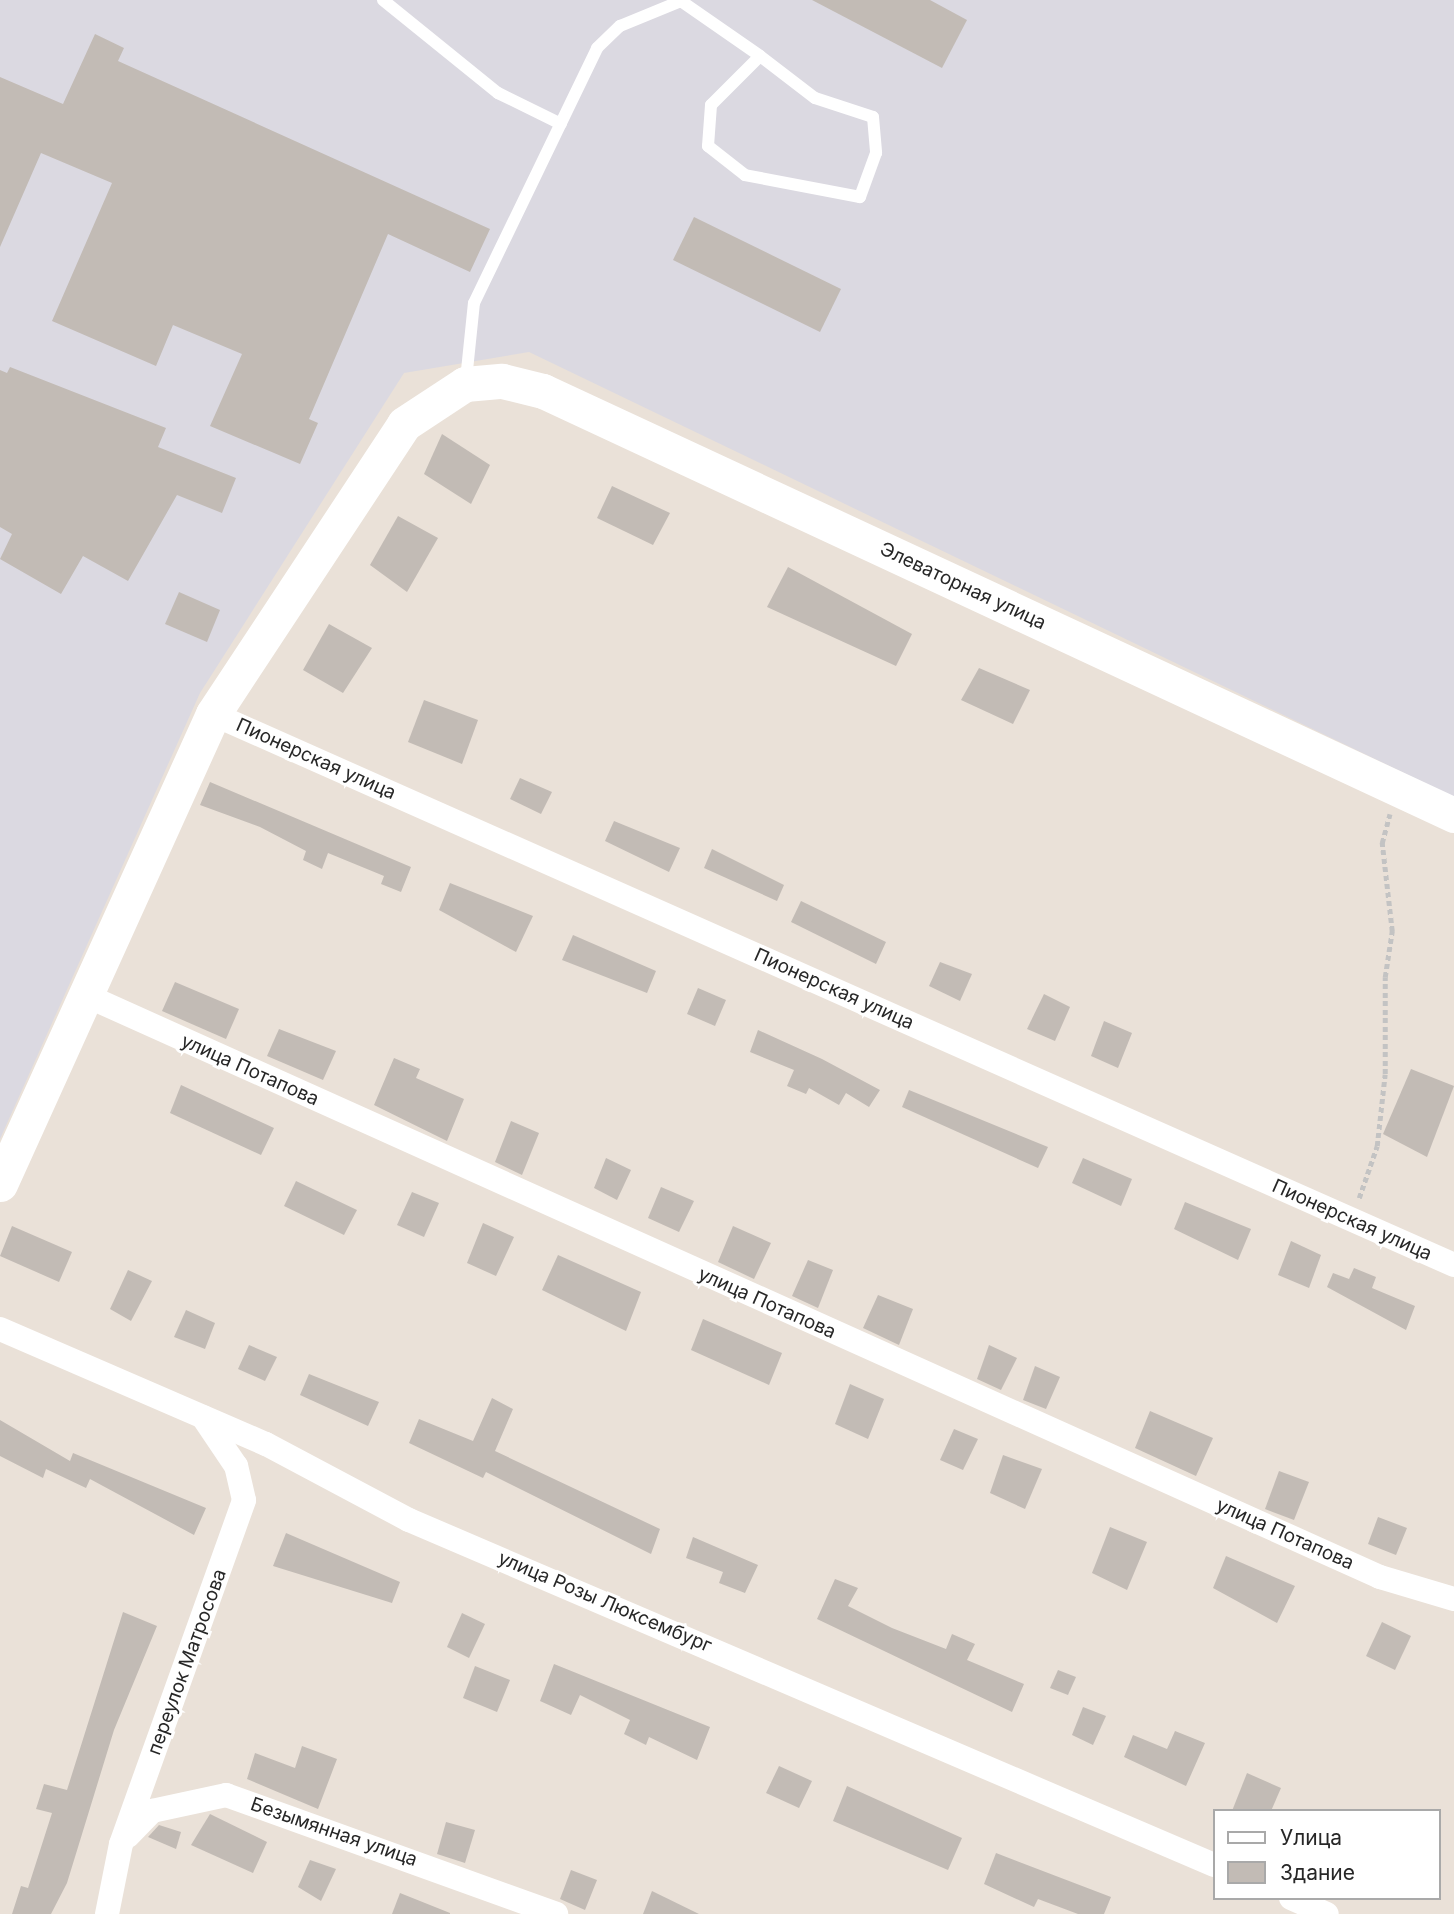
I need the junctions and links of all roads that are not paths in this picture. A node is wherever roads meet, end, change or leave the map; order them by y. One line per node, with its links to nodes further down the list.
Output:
1 (383, 0): 3 (lane)
2 (760, 56): 2 (lane); 3 (lane)
3 (561, 124): 4 (lane)
4 (465, 384): 5 (main road); 6 (main road, Элеваторная улица)
5 (214, 714): 7 (main road); 9 (street, Пионерская улица)
6 (1454, 815)
7 (85, 995): 8 (main road); 12 (street, улица Потапова)
8 (0, 1184)
9 (1454, 1265)
10 (0, 1329): 11 (street, улица Розы Люксембург)
11 (204, 1417): 13 (street, переулок Матросова); 14 (street, улица Розы Люксембург)
12 (1454, 1599)
13 (121, 1844): 16 (street, переулок Матросова); 17 (street, Безымянная улица)
14 (1212, 1864)
15 (1296, 1900): 18 (street)
16 (107, 1914)
17 (556, 1914)
18 (1327, 1914)

